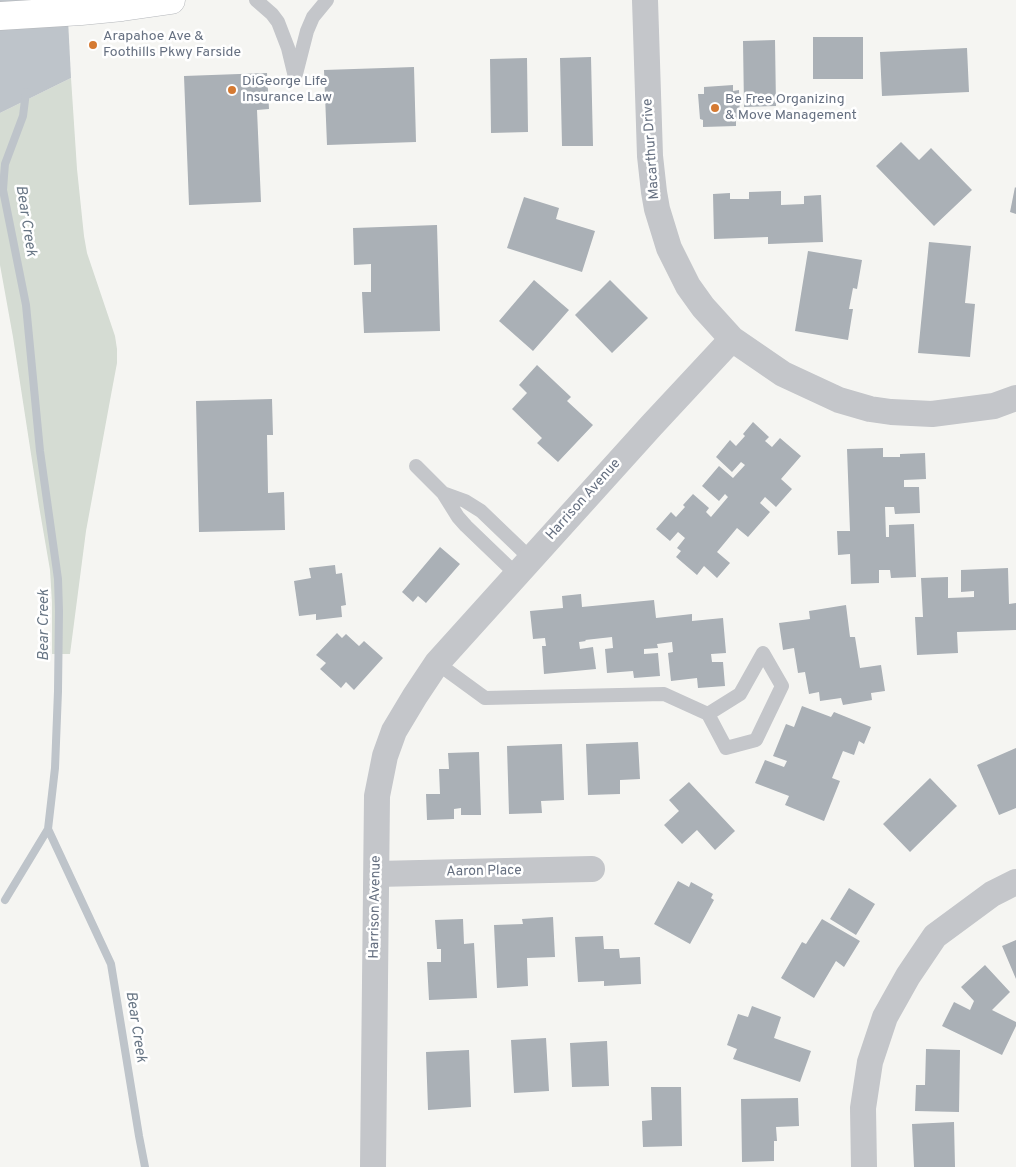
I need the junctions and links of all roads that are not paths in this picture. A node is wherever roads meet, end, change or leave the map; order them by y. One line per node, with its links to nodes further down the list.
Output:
1 (171, 0): 5 (main road)
2 (256, 0): 3 (lane)
3 (327, 0)
4 (645, 0): 6 (street, Macarthur Drive)
5 (0, 16)
6 (732, 339): 7 (street, Macarthur Drive); 10 (street, Harrison Avenue)
7 (1016, 398)
8 (416, 466): 9 (lane)
9 (444, 493): 10 (lane); 10 (lane)
10 (524, 567): 11 (street, Harrison Avenue)
11 (437, 663): 12 (lane); 14 (street, Harrison Avenue)
12 (708, 714): 12 (lane)
13 (592, 869): 14 (street, Aaron Place)
14 (376, 874): 16 (street, Harrison Avenue)
15 (1016, 882): 17 (street)
16 (373, 1167)
17 (864, 1167)

